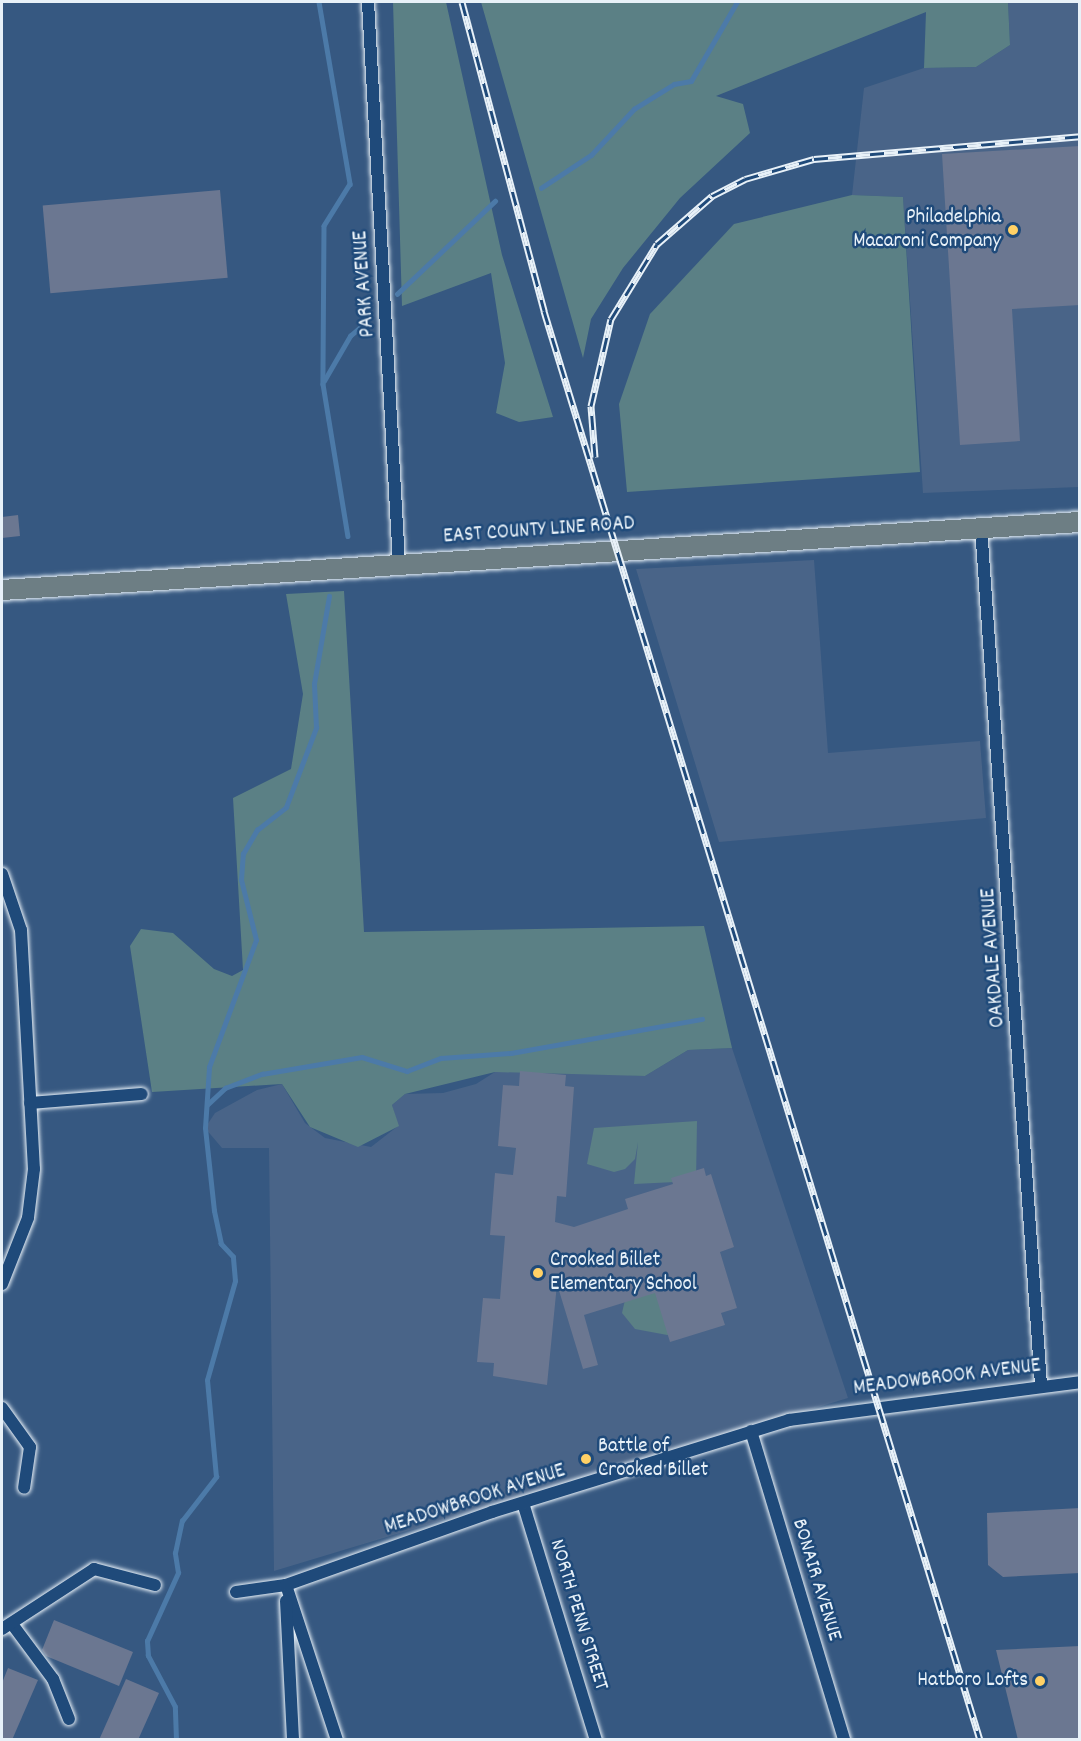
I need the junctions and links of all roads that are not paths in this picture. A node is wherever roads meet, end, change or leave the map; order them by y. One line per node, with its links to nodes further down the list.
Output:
1 (368, 2): 4 (street, PARK AVENUE)
2 (1080, 522): 3 (main road, EAST COUNTY LINE ROAD)
3 (981, 527): 4 (main road, EAST COUNTY LINE ROAD); 11 (street, OAKDALE AVENUE)
4 (399, 564): 5 (main road, EAST COUNTY LINE ROAD)
5 (2, 590)
6 (2, 874): 8 (street)
7 (142, 1094): 8 (street)
8 (30, 1103): 9 (street)
9 (2, 1284)
10 (1080, 1383): 11 (street, MEADOWBROOK AVENUE)
11 (1041, 1386): 13 (street, MEADOWBROOK AVENUE)
12 (2, 1408): 14 (street)
13 (751, 1431): 15 (street, MEADOWBROOK AVENUE); 24 (street, BONAIR AVENUE)
14 (24, 1488)
15 (523, 1503): 17 (street, MEADOWBROOK AVENUE); 23 (street, NORTH PENN STREET)
16 (155, 1585): 19 (street)
17 (285, 1585): 18 (street, MEADOWBROOK AVENUE); 21 (street); 22 (street)
18 (236, 1592)
19 (7, 1627): 20 (street)
20 (69, 1719)
21 (294, 1740)
22 (337, 1740)
23 (596, 1740)
24 (844, 1740)

